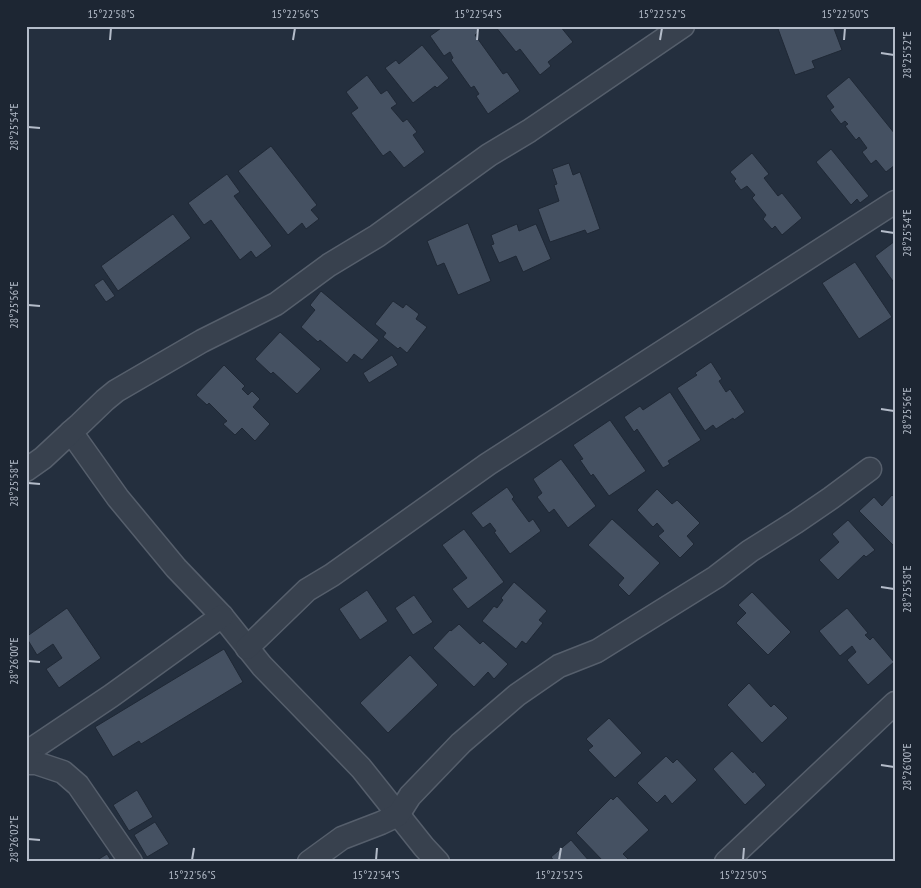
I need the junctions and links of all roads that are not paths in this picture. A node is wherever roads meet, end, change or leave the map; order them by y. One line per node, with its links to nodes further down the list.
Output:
1 (683, 26): 3 (street)
2 (895, 202): 7 (street)
3 (71, 432): 5 (street); 6 (street)
4 (870, 469): 11 (street)
5 (26, 470)
6 (222, 616): 7 (street); 9 (street)
7 (247, 648): 11 (street)
8 (895, 703): 15 (street)
9 (26, 753)
10 (26, 763): 12 (street)
11 (398, 815): 13 (street); 14 (street)
12 (131, 862)
13 (309, 862)
14 (438, 862)
15 (726, 862)

